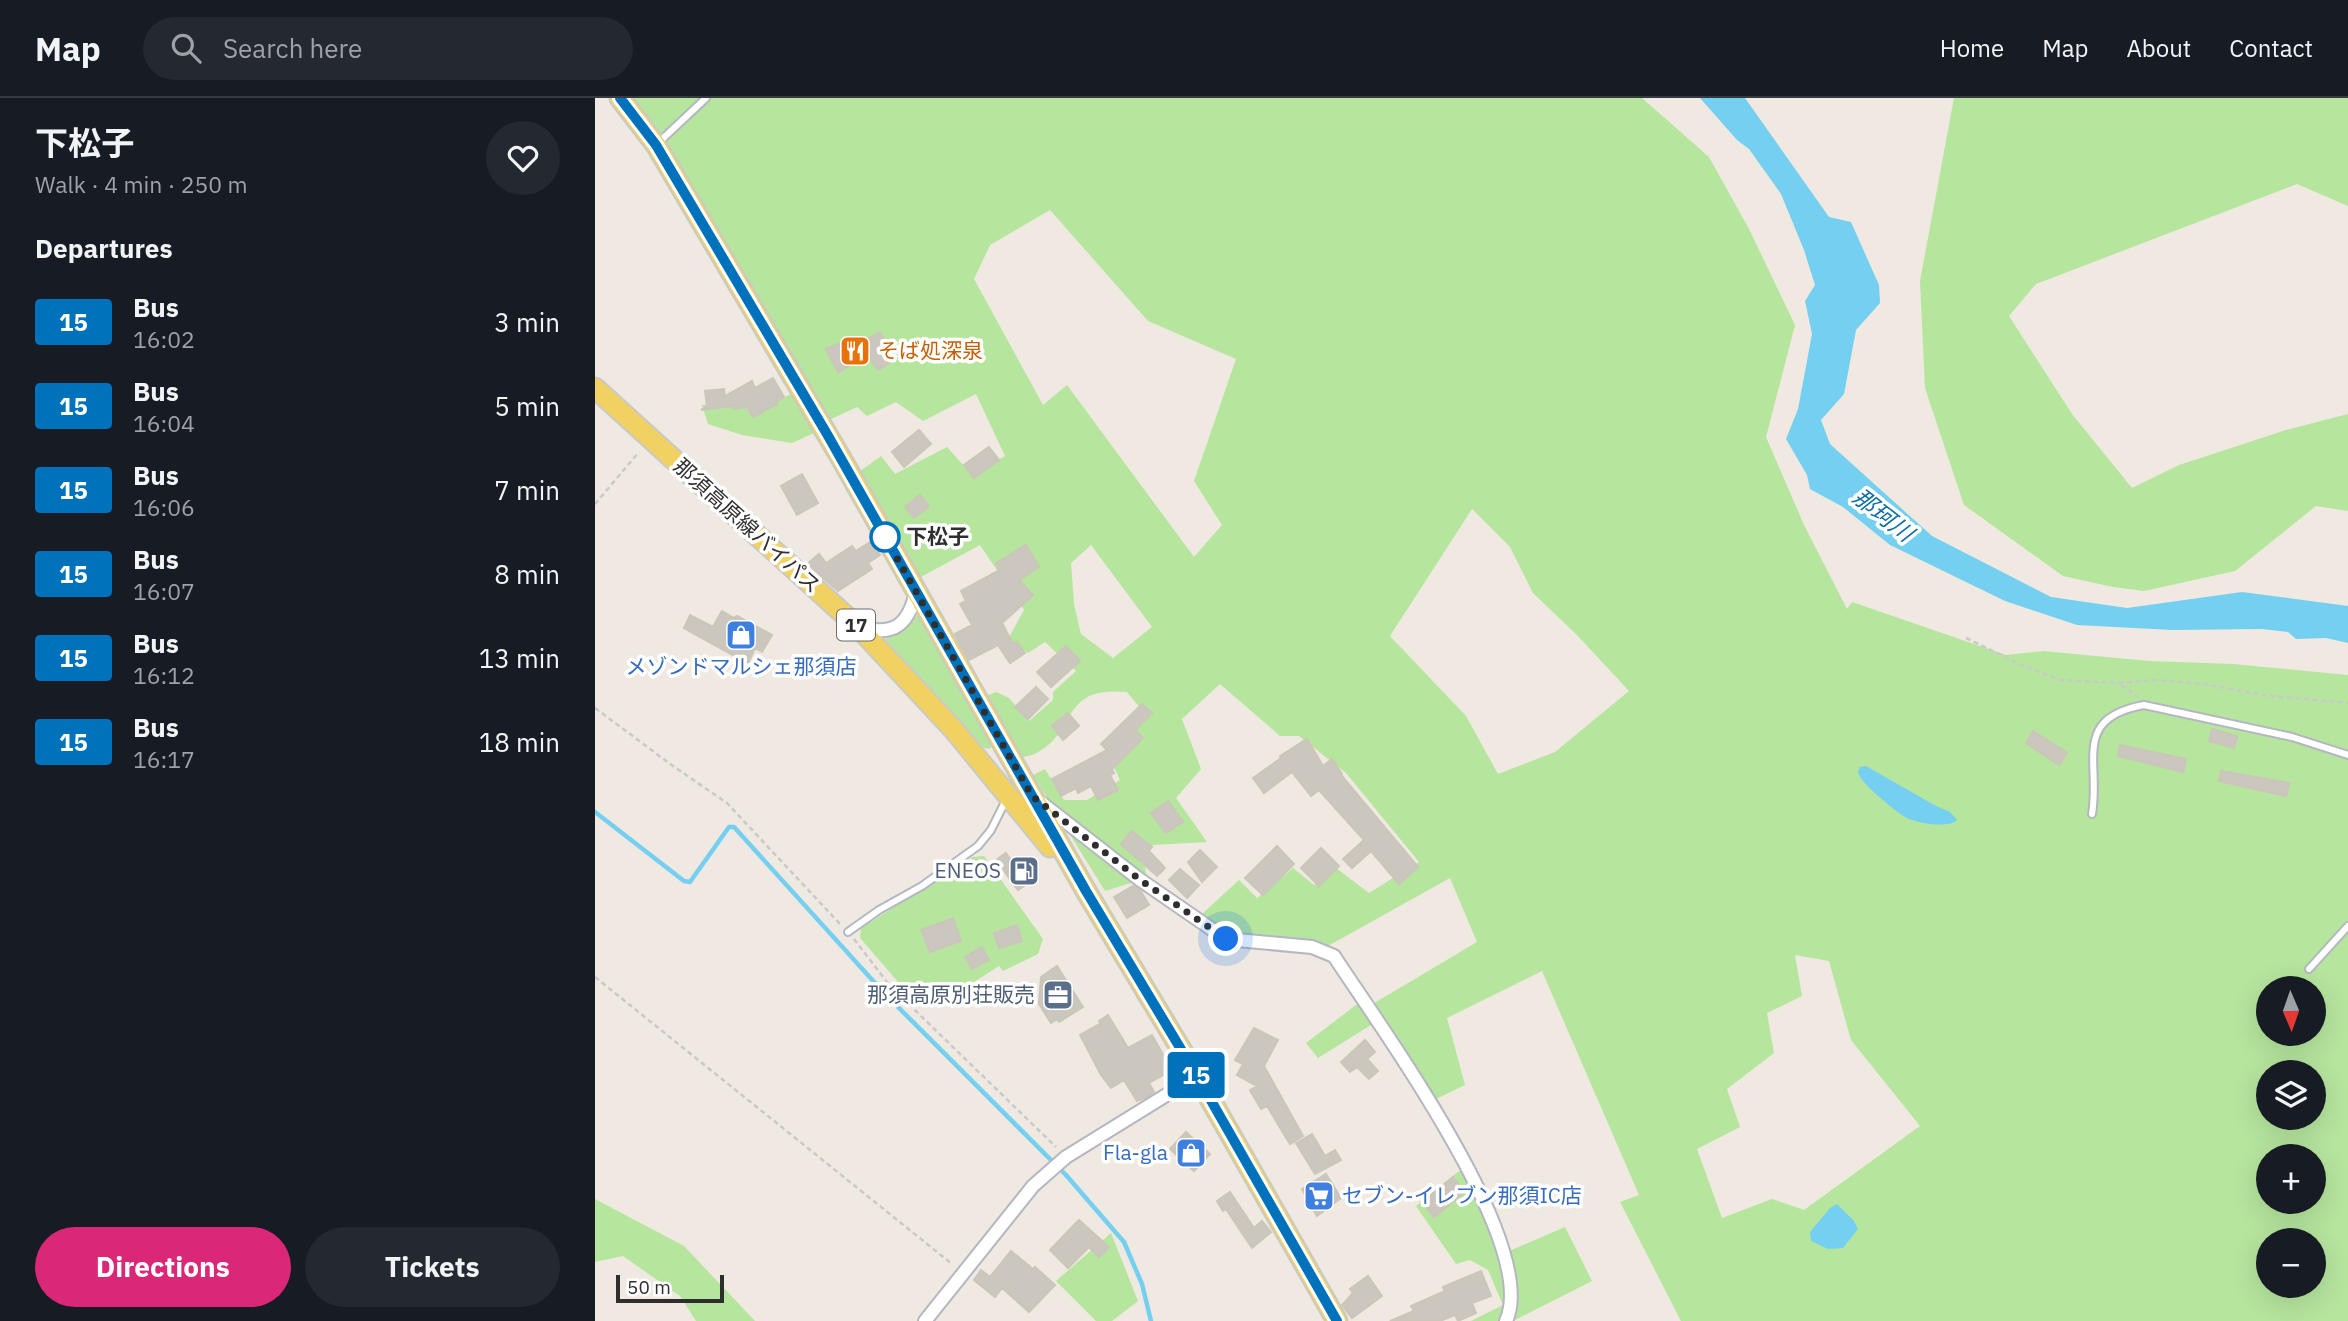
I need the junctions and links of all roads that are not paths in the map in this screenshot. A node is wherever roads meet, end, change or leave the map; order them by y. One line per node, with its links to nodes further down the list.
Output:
1 (620, 98): 3 (main road, 17)
2 (706, 98): 3 (lane)
3 (656, 145): 5 (main road, 17)
4 (595, 388): 6 (main road, 那須高原線バイパス / 17)
5 (916, 593): 6 (street); 9 (main road, 17)
6 (859, 628): 8 (main road, 那須高原線バイパス / 17)
7 (2348, 755): 10 (lane)
8 (1008, 795): 11 (main road, 那須高原線バイパス / 17); 13 (lane)
9 (1032, 796): 11 (main road, 17); 18 (street)
10 (2092, 814)
11 (1086, 891): 15 (main road, 17)
12 (2348, 926): 14 (lane)
13 (848, 932)
14 (2309, 970)
15 (1197, 1076): 16 (street); 17 (main road, 17)
16 (925, 1321)
17 (1337, 1321)
18 (1506, 1321)

